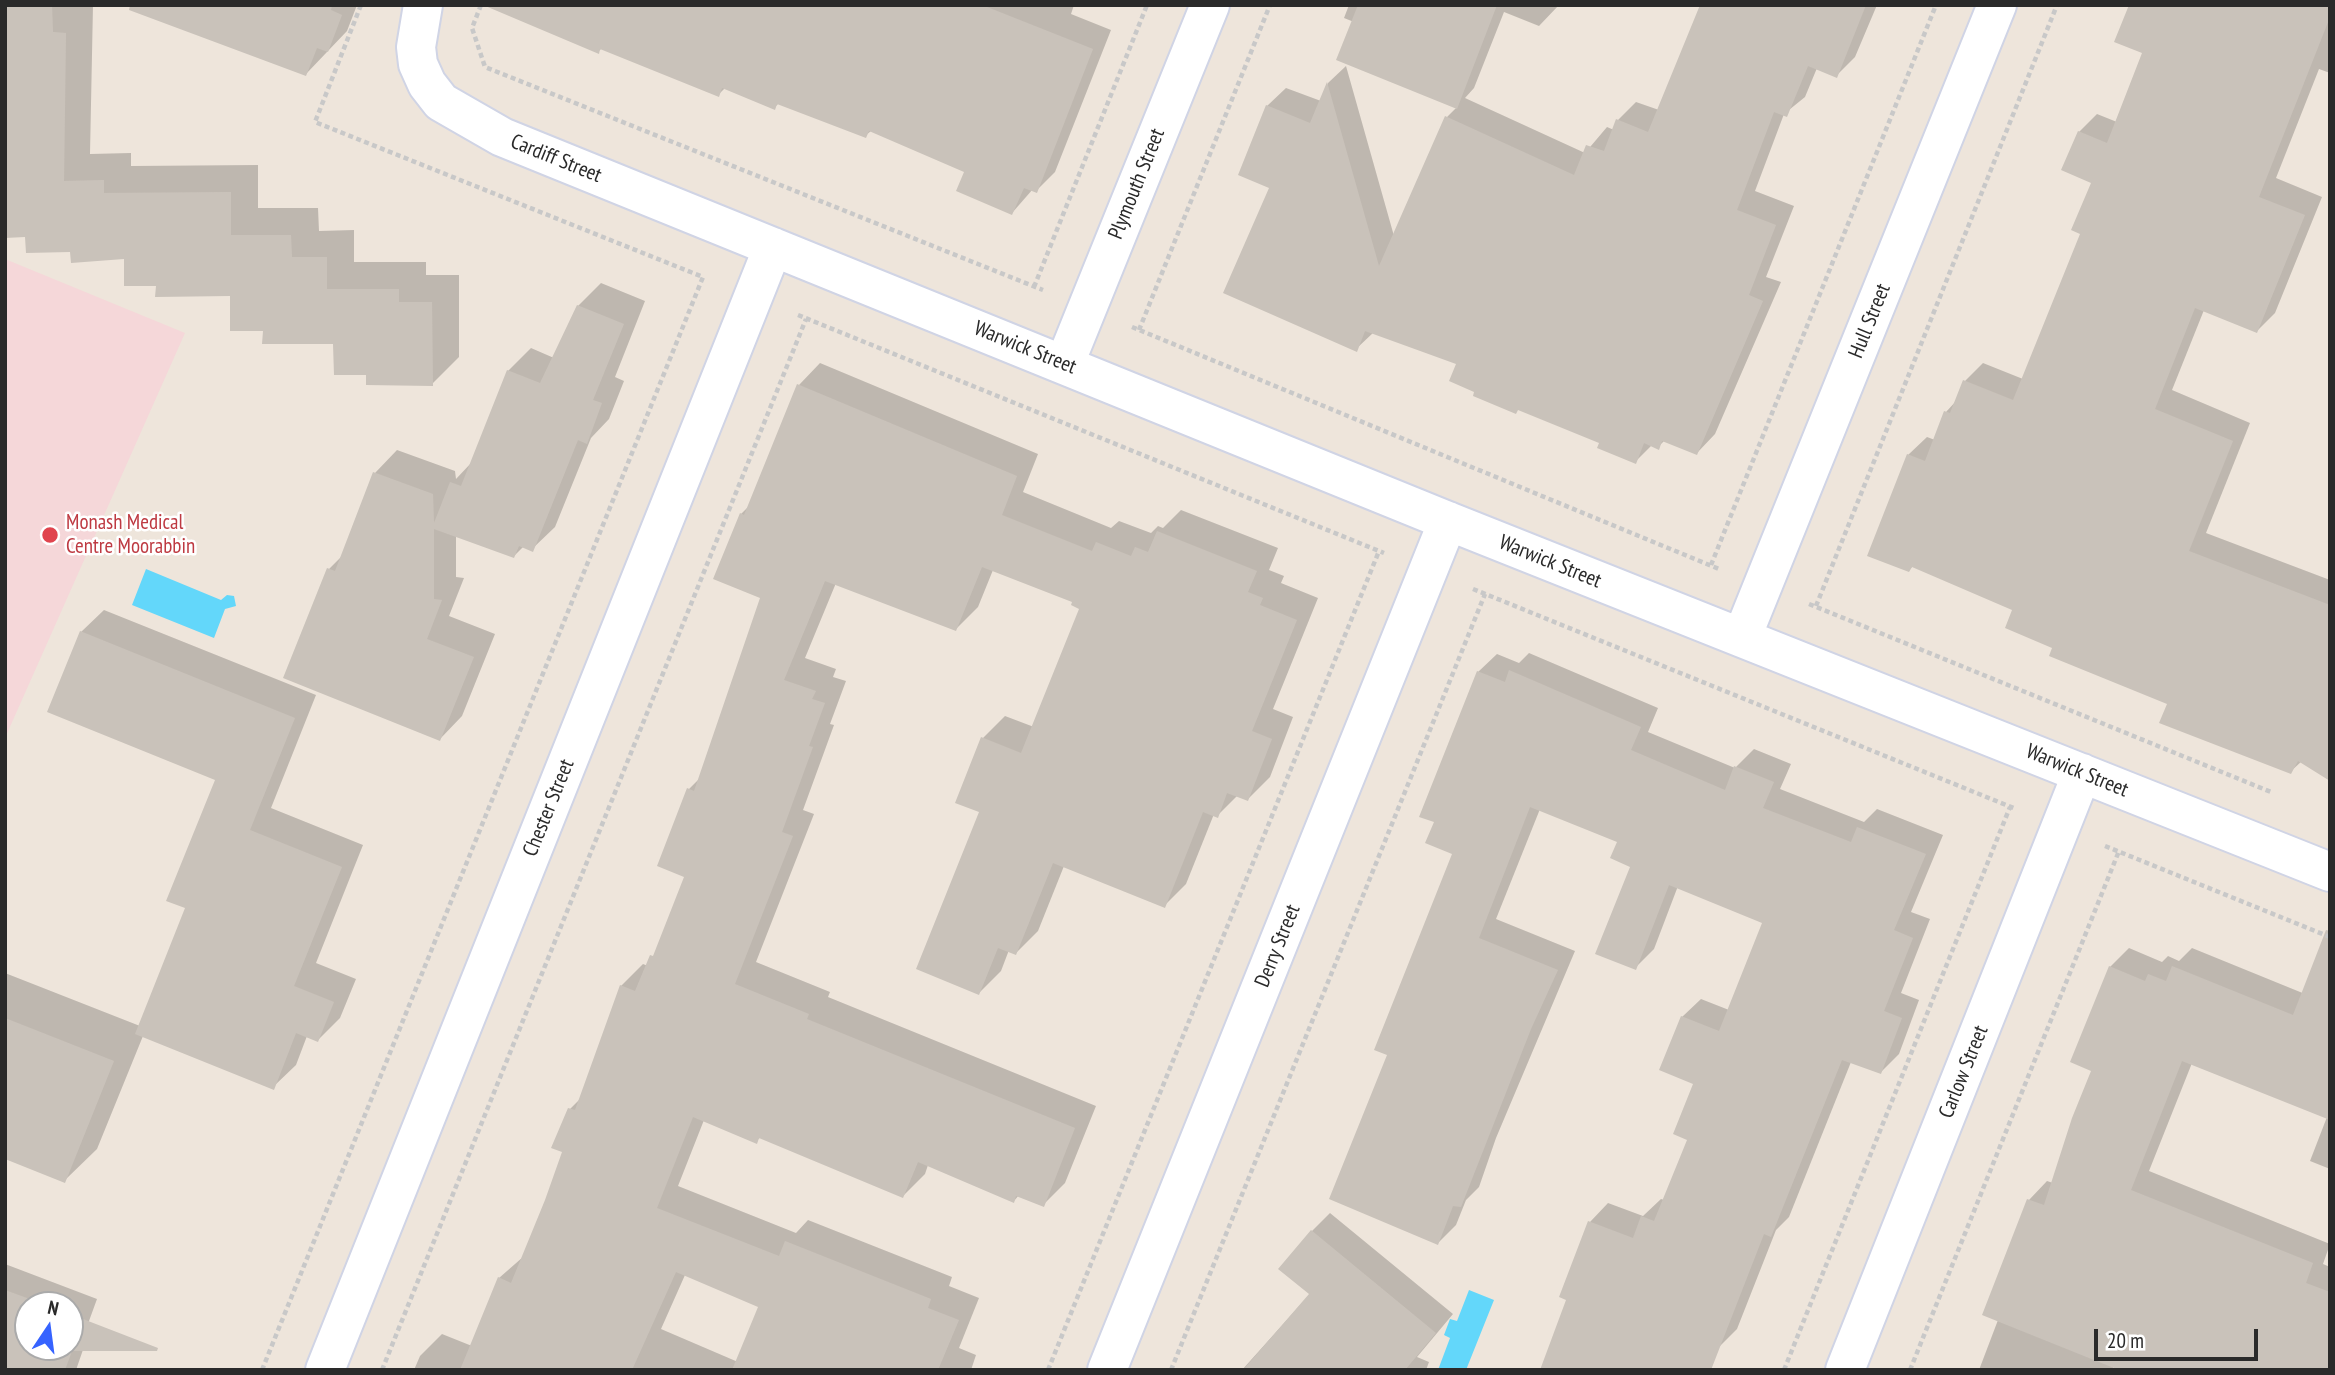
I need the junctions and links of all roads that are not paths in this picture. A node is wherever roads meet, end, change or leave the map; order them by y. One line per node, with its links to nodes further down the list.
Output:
1 (424, 5): 4 (street, Cardiff Street)
2 (1210, 5): 5 (street, Plymouth Street)
3 (1997, 5): 7 (street, Hull Street)
4 (773, 247): 5 (street, Warwick Street); 10 (street, Chester Street)
5 (1065, 363): 6 (street, Warwick Street)
6 (1448, 522): 7 (street, Warwick Street); 11 (street, Derry Street)
7 (1742, 637): 8 (street, Warwick Street)
8 (2082, 773): 9 (street, Warwick Street); 12 (street, Carlow Street)
9 (2330, 872)
10 (325, 1370)
11 (1107, 1370)
12 (1845, 1370)

